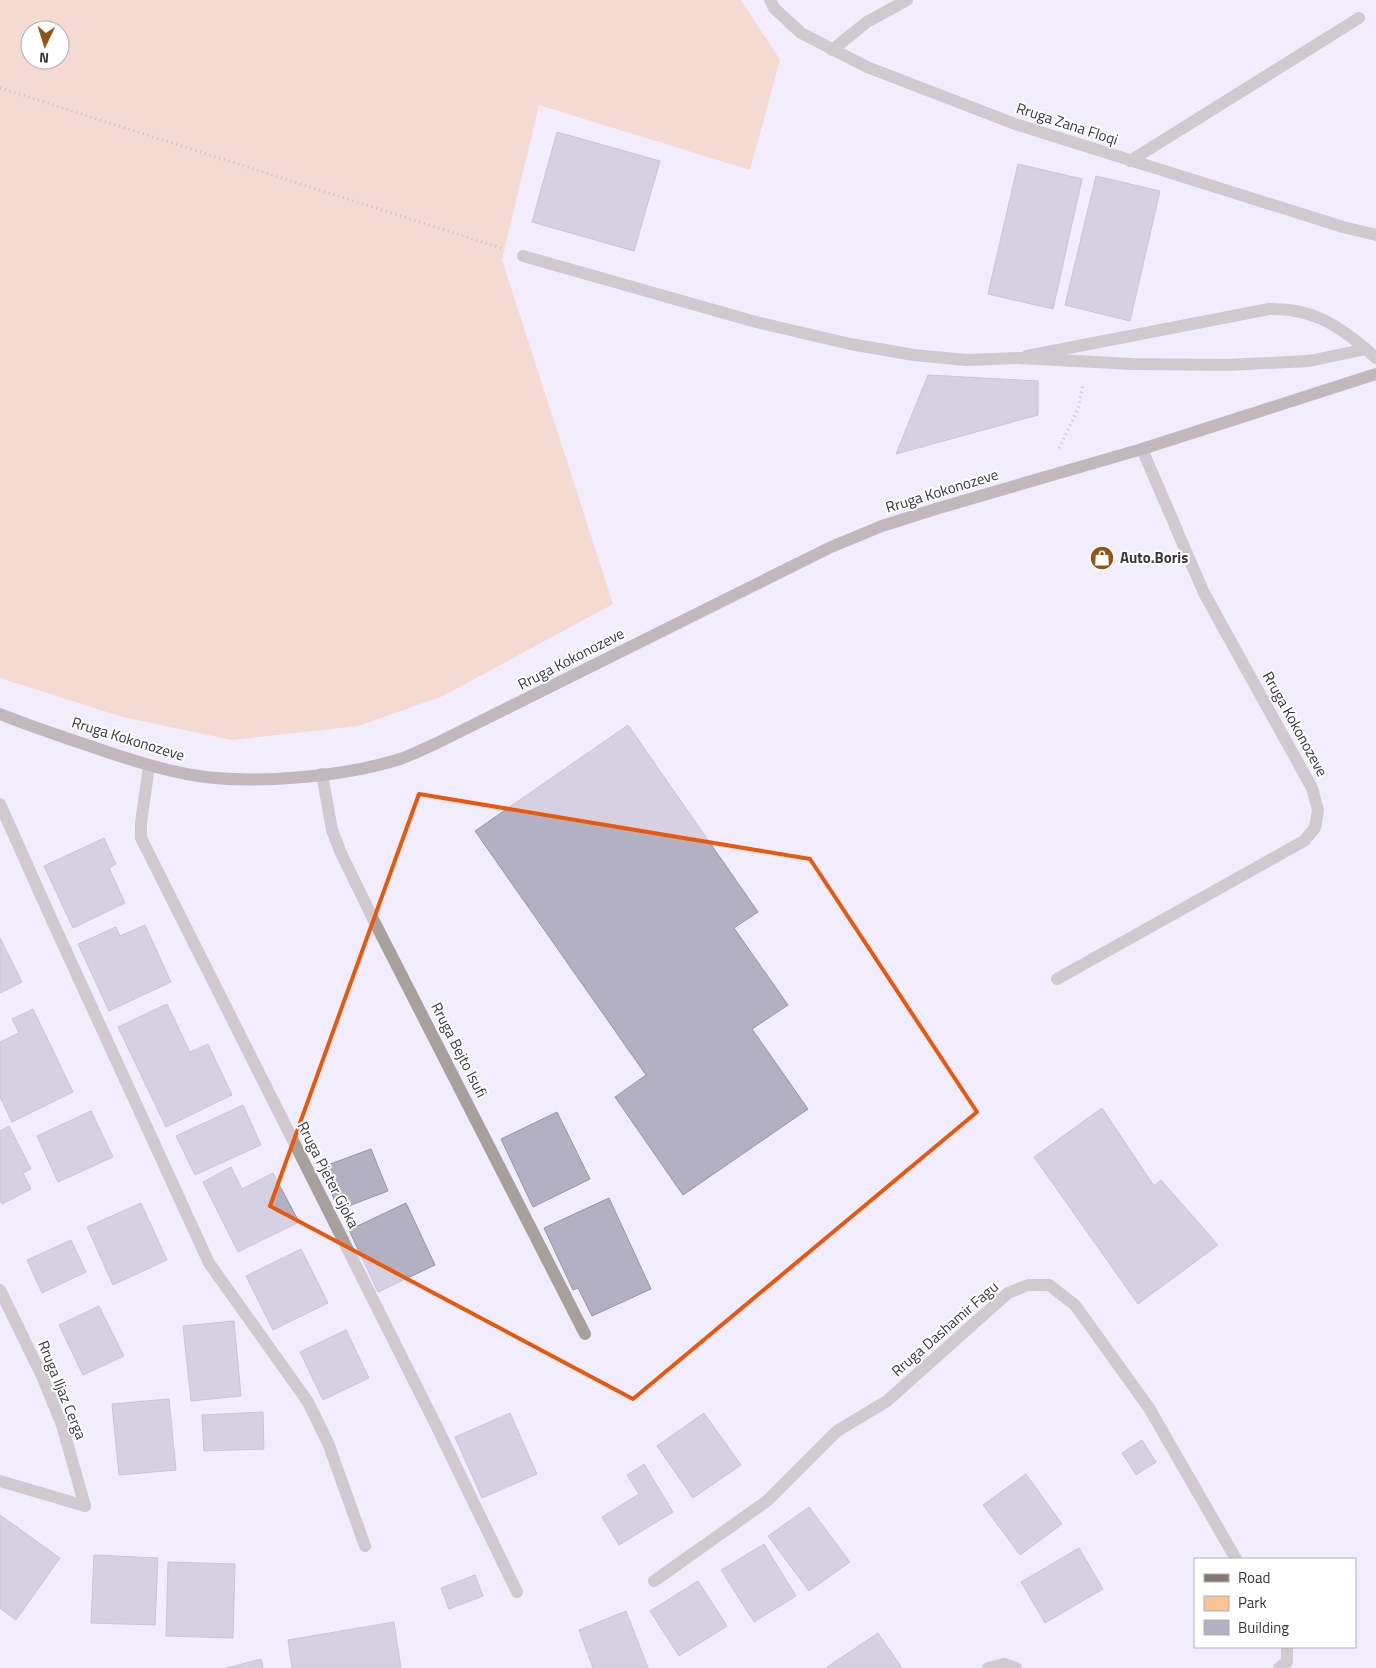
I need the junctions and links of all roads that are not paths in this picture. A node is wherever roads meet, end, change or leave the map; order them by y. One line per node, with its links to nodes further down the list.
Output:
1 (770, 0): 4 (street, Rruga Zana Floqi)
2 (907, 0): 4 (street)
3 (1359, 18): 5 (street)
4 (832, 50): 5 (street, Rruga Zana Floqi)
5 (1130, 161): 6 (street, Rruga Zana Floqi)
6 (1376, 235)
7 (523, 256): 9 (street)
8 (1366, 350): 9 (street); 9 (street); 10 (street)
9 (1018, 358)
10 (1376, 358)
11 (1376, 374): 12 (street, Rruga Kokonozeve)
12 (1142, 448): 15 (street, Rruga Kokonozeve); 17 (street, Rruga Kokonozeve)
13 (0, 714): 14 (street, Rruga Kokonozeve)
14 (149, 766): 15 (street, Rruga Kokonozeve); 24 (street, Rruga Pjeter Gjoka)
15 (322, 774): 19 (street, Rruga Bejto Isufi)
16 (0, 804): 21 (street)
17 (1057, 979)
18 (0, 1290): 20 (street, Rruga Iljaz Cerga)
19 (585, 1334)
20 (0, 1481)
21 (365, 1546)
22 (1235, 1558): 23 (street, Rruga Dashamir Fagu)
23 (654, 1581)
24 (517, 1592)
25 (1287, 1648): 28 (street)
26 (988, 1668): 27 (street)
27 (1016, 1668)
28 (1278, 1668)

